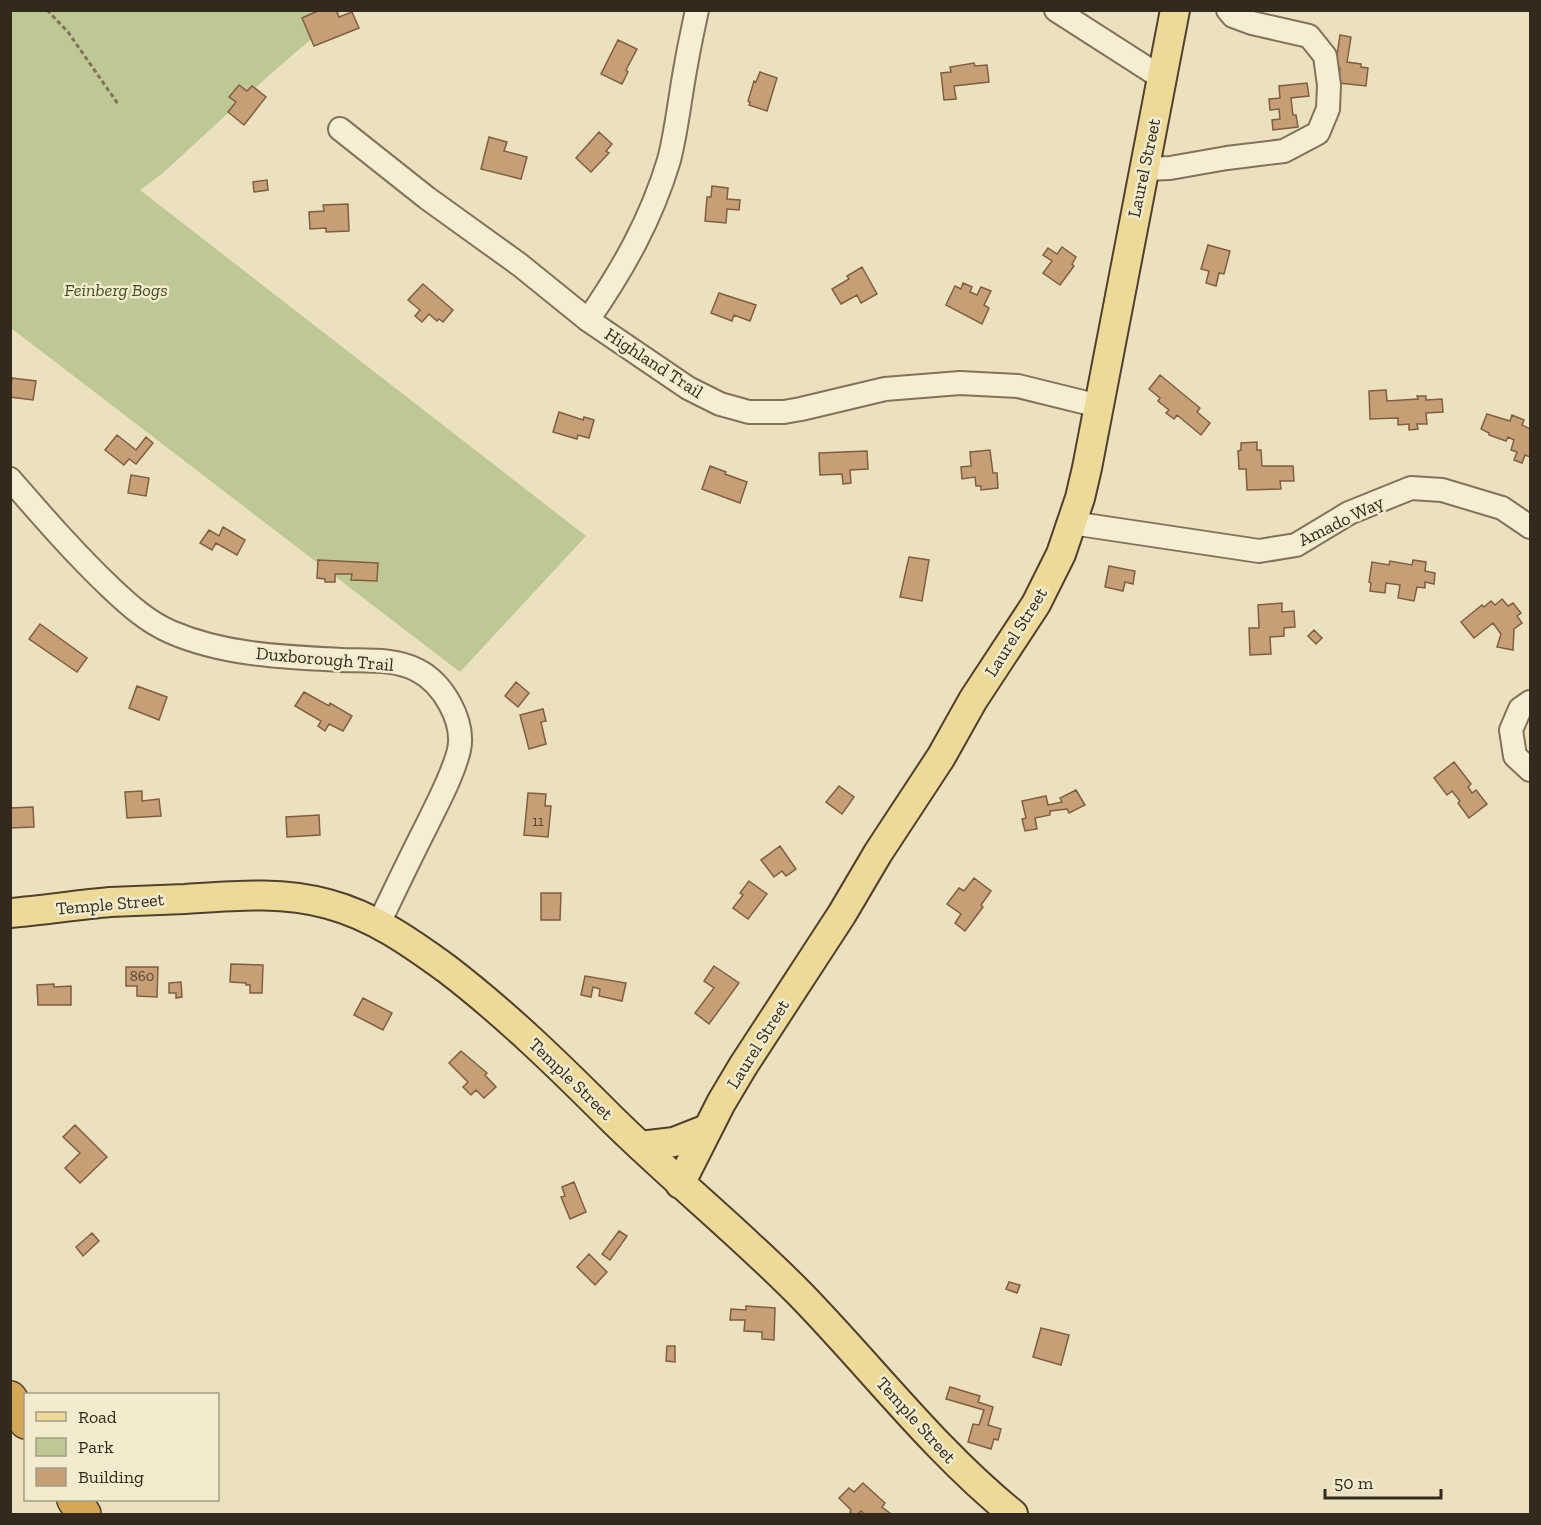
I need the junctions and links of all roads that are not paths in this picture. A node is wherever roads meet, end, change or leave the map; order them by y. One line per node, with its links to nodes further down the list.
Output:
1 (697, 10): 8 (street)
2 (1056, 10): 5 (street)
3 (1175, 10): 5 (main road, Laurel Street)
4 (1228, 10): 7 (street)
5 (1162, 78): 7 (main road, Laurel Street)
6 (340, 129): 8 (street, Highland Trail)
7 (1144, 169): 9 (main road, Laurel Street)
8 (588, 320): 9 (street, Highland Trail)
9 (1099, 406): 11 (main road, Laurel Street)
10 (10, 479): 16 (street, Duxborough Trail)
11 (1072, 523): 12 (street, Amado Way); 17 (main road, Laurel Street)
12 (1530, 527)
13 (1530, 702): 14 (street)
14 (1530, 770)
15 (10, 913): 16 (main road, Temple Street)
16 (379, 923): 18 (main road, Temple Street)
17 (707, 1130): 18 (main road); 19 (main road, Laurel Street)
18 (640, 1146): 19 (main road, Temple Street)
19 (680, 1184): 24 (main road, Temple Street)
20 (10, 1398): 21 (highway)
21 (24, 1419)
22 (75, 1501): 23 (highway)
23 (84, 1515)
24 (1013, 1515)

